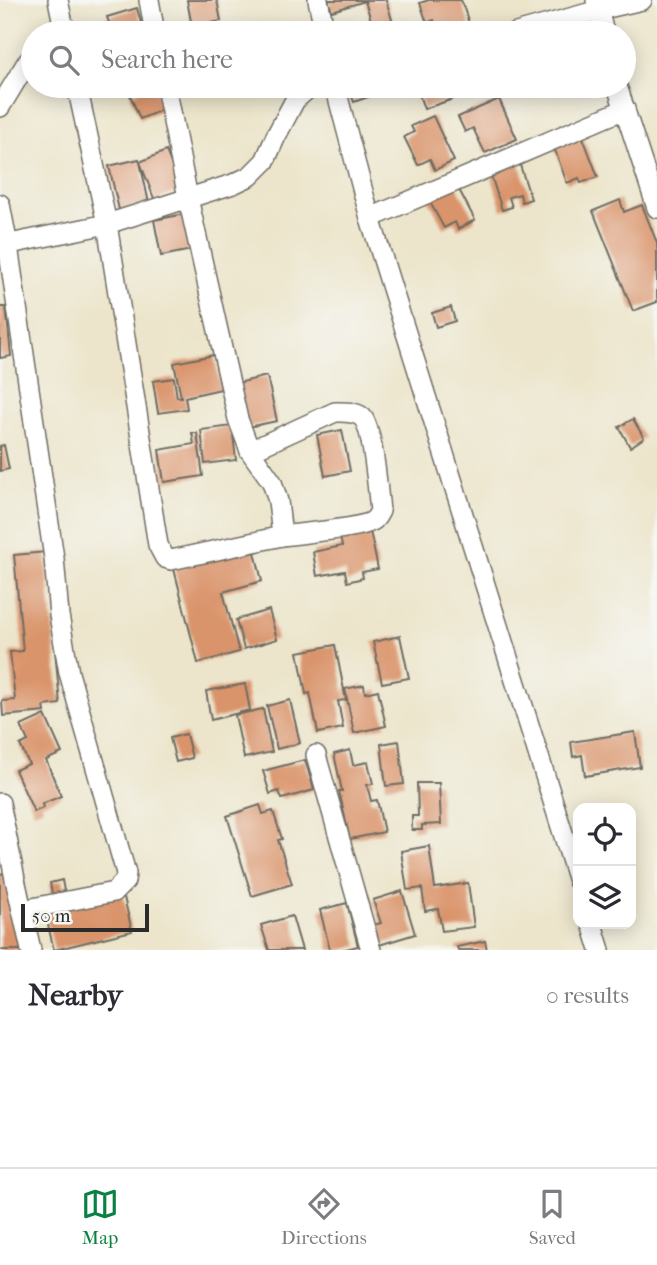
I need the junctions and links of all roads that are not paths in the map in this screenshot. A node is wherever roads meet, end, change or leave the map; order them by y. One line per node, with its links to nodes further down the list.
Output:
1 (58, 0): 6 (street)
2 (149, 0): 7 (street)
3 (318, 0): 8 (street)
4 (642, 0): 5 (street)
5 (598, 5): 9 (street)
6 (62, 21)
7 (155, 21)
8 (322, 21)
9 (551, 21)
10 (21, 72): 16 (street)
11 (80, 98): 23 (street)
12 (168, 98): 19 (street)
13 (297, 98): 19 (street)
14 (338, 98): 22 (street)
15 (621, 98): 17 (street)
16 (0, 107)
17 (625, 109): 18 (street); 22 (street)
18 (651, 172): 21 (street)
19 (188, 198): 23 (street); 25 (street)
20 (0, 204): 24 (street)
21 (657, 208)
22 (370, 218): 29 (street)
23 (107, 223): 24 (street); 26 (street)
24 (4, 246): 30 (street)
25 (250, 451): 26 (street); 26 (street)
26 (282, 536)
27 (316, 755): 33 (street)
28 (0, 803): 30 (street)
29 (573, 866)
30 (22, 910): 32 (street)
31 (594, 929): 34 (street)
32 (31, 950)
33 (371, 950)
34 (600, 950)

